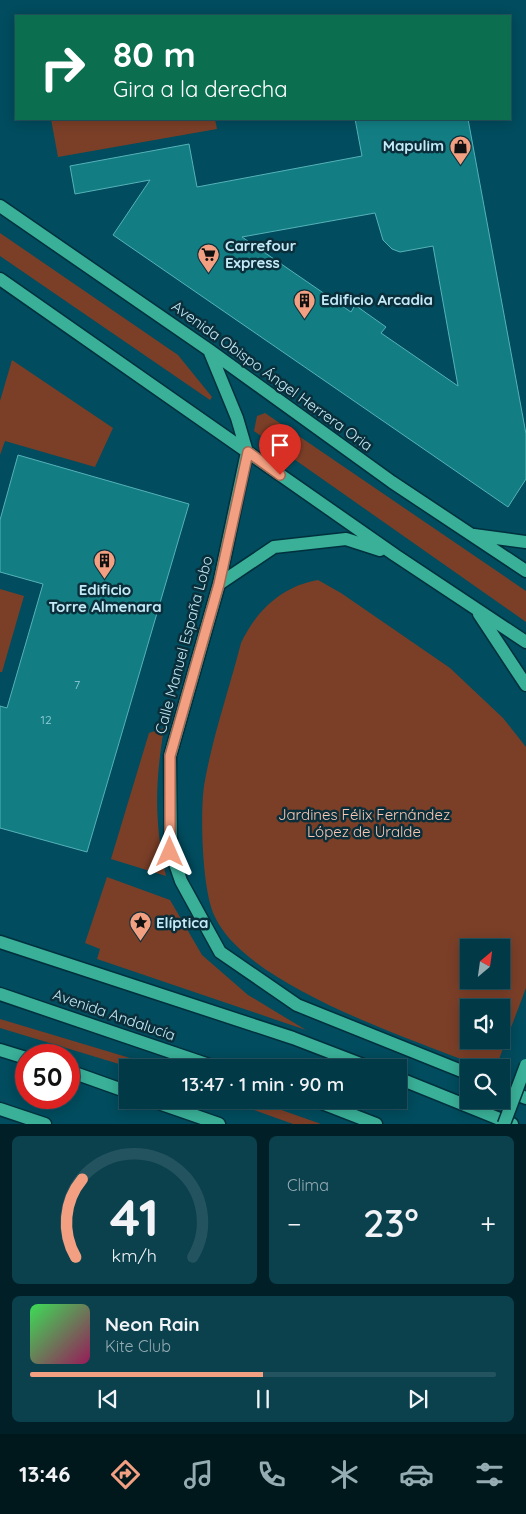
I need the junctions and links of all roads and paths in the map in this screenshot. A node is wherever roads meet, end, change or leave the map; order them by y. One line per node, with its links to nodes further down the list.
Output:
1 (0, 206): 3 (main road, Avenida Obispo Ángel Herrera Oria)
2 (0, 279): 4 (main road)
3 (209, 350): 4 (main road); 5 (main road, Avenida Obispo Ángel Herrera Oria)
4 (248, 452): 7 (main road); 9 (main road, Calle Manuel España Lobo)
5 (469, 534): 6 (main road); 8 (main road, Avenida Obispo Ángel Herrera Oria)
6 (526, 542)
7 (395, 556): 9 (main road); 10 (main road)
8 (526, 572)
9 (219, 584): 20 (main road, Calle Manuel España Lobo)
10 (474, 608): 11 (main road); 12 (main road)
11 (526, 642)
12 (526, 685)
13 (0, 942): 18 (main road)
14 (0, 994): 17 (main road, Avenida Andalucía)
15 (0, 1050): 16 (main road)
16 (15, 1055)
17 (191, 1059)
18 (348, 1059)
19 (526, 1065): 32 (main road, bridge)
20 (460, 1070)
21 (80, 1075): 23 (main road)
22 (407, 1082): 33 (main road)
23 (119, 1089)
24 (510, 1092): 25 (main road)
25 (526, 1098)
26 (0, 1109): 29 (main road)
27 (176, 1109): 30 (main road)
28 (337, 1109): 31 (main road)
29 (45, 1124)
30 (219, 1124)
31 (376, 1124)
32 (504, 1124)
33 (512, 1124)

